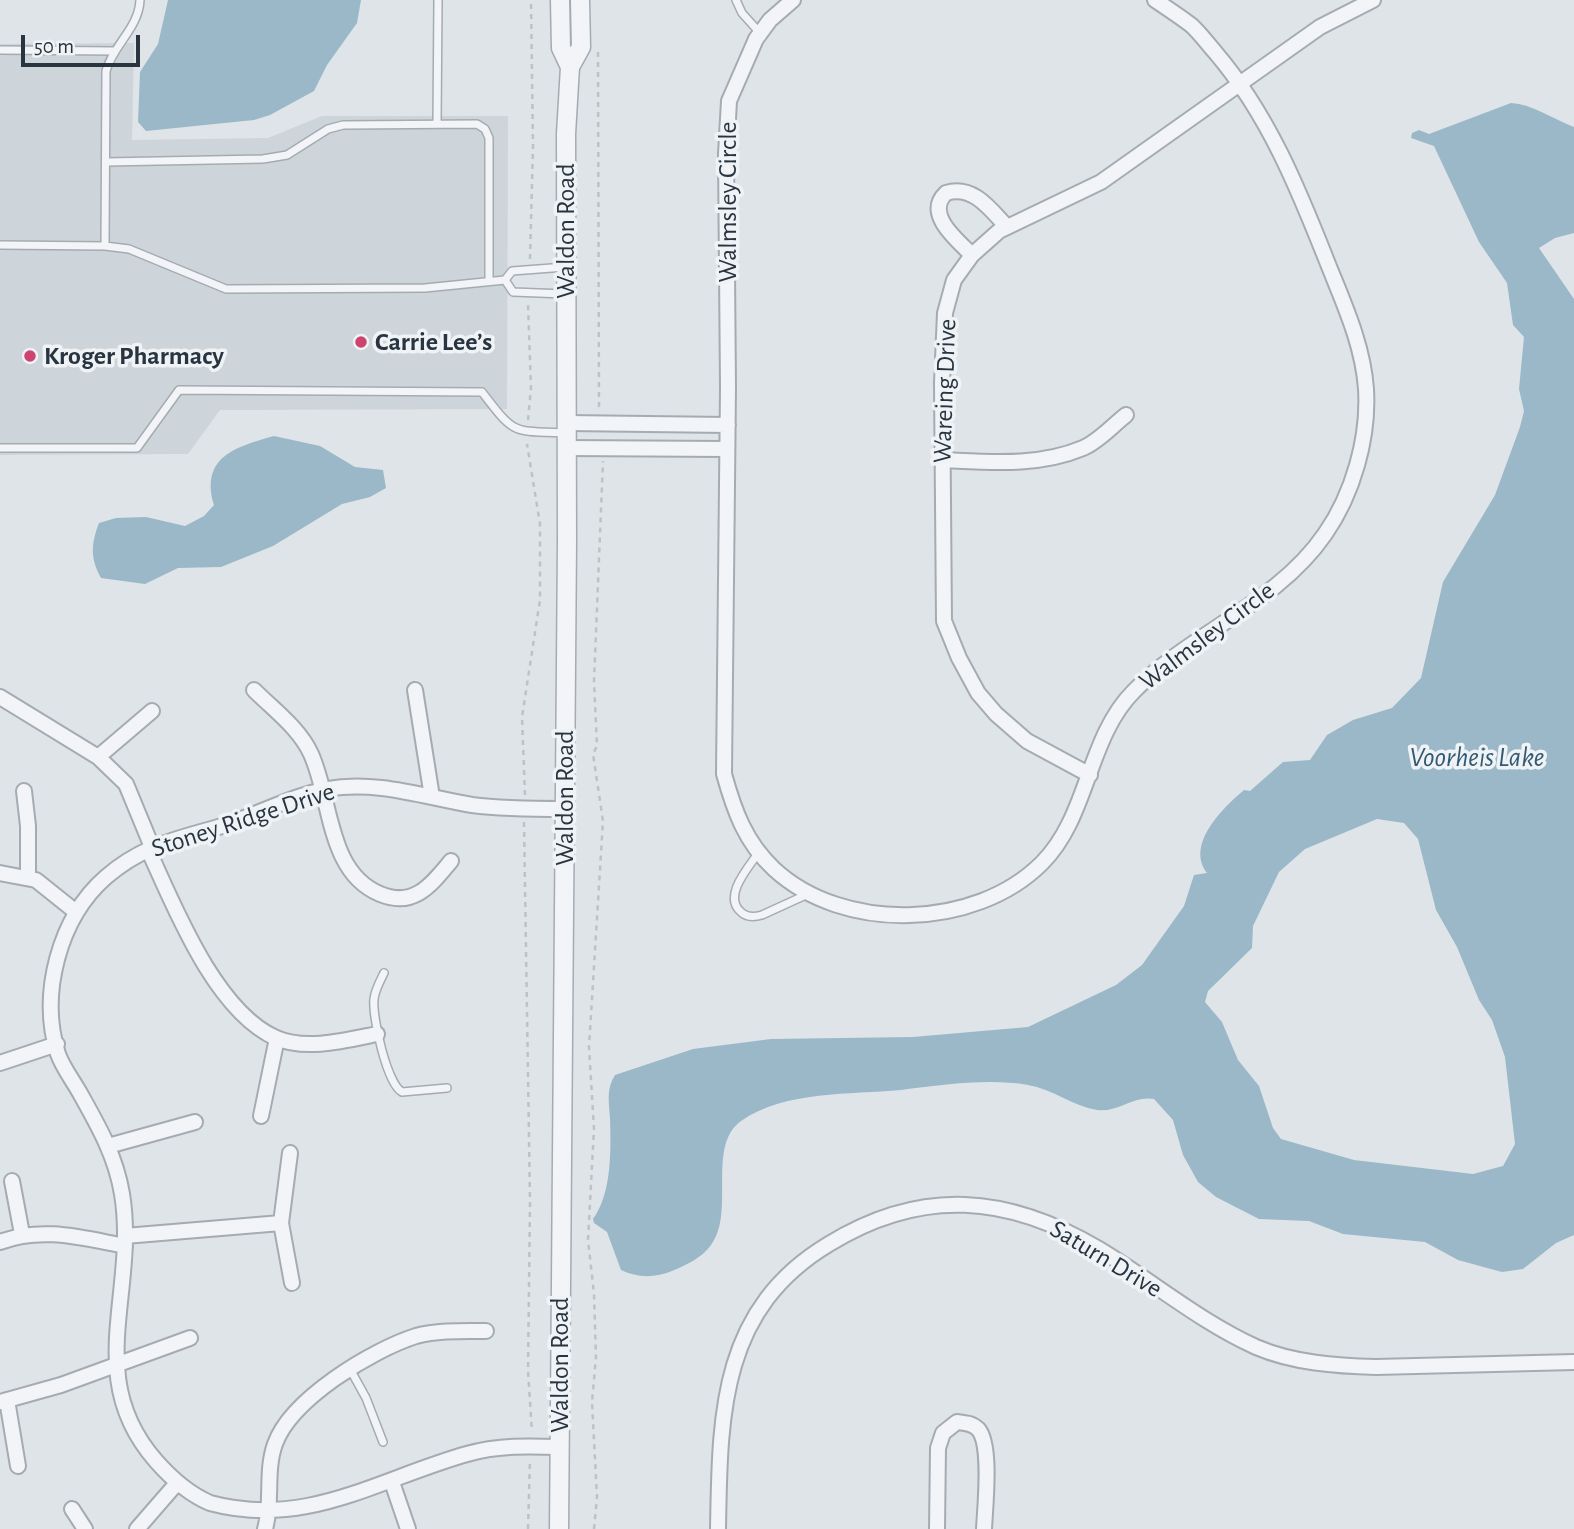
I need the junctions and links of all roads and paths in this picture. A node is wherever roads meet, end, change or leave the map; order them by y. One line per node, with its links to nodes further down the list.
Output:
1 (140, 0): 13 (lane)
2 (438, 0): 16 (lane)
3 (531, 0): 22 (path)
4 (560, 0): 14 (street, Waldon Road)
5 (580, 0): 14 (street, Waldon Road)
6 (736, 0): 10 (lane)
7 (793, 0): 10 (street, Walmsley Circle)
8 (1155, 0): 15 (street, Walmsley Circle)
9 (1373, 0): 15 (street, Wareing Drive)
10 (760, 34): 30 (street, Walmsley Circle)
11 (597, 41): 29 (path)
12 (0, 50): 13 (lane)
13 (114, 51): 17 (lane)
14 (570, 67): 23 (street, Waldon Road)
15 (1241, 82): 18 (street, Wareing Drive); 42 (street, Walmsley Circle)
16 (437, 124): 17 (lane); 24 (lane)
17 (106, 162): 20 (lane)
18 (1007, 227): 21 (street, Wareing Drive); 21 (street)
19 (0, 245): 20 (lane)
20 (105, 246): 24 (lane)
21 (972, 255): 36 (street, Wareing Drive)
22 (529, 267): 23 (lane); 25 (lane)
23 (566, 267): 27 (street, Waldon Road)
24 (489, 280): 25 (lane)
25 (505, 280): 26 (lane)
26 (528, 293): 27 (lane); 31 (path)
27 (566, 295): 32 (street, Waldon Road)
28 (1126, 415): 36 (street)
29 (600, 424): 30 (street); 32 (street)
30 (728, 425): 35 (street, Walmsley Circle)
31 (526, 432): 32 (lane); 33 (lane); 46 (path)
32 (566, 435): 34 (street); 47 (street, Waldon Road)
33 (0, 448)
34 (602, 448): 35 (street); 90 (path)
35 (727, 449): 49 (street, Walmsley Circle)
36 (942, 460): 42 (street, Wareing Drive)
37 (254, 690): 43 (street)
38 (415, 691): 45 (street)
39 (0, 697): 41 (street)
40 (152, 711): 41 (street)
41 (99, 757): 48 (street)
42 (1090, 775): 53 (street, Walmsley Circle)
43 (323, 790): 45 (street, Stoney Ridge Drive); 48 (street, Stoney Ridge Drive); 50 (street)
44 (24, 791): 52 (street)
45 (432, 797): 46 (street, Stoney Ridge Drive)
46 (525, 808): 47 (street, Stoney Ridge Drive); 78 (path)
47 (565, 809): 79 (street, Waldon Road)
48 (150, 848): 54 (street, Stoney Ridge Drive); 57 (street)
49 (759, 852): 53 (street, Walmsley Circle); 53 (lane)
50 (450, 861)
51 (0, 873): 52 (street)
52 (29, 878): 54 (street)
53 (809, 894)
54 (76, 912): 58 (street, Stoney Ridge Drive)
55 (384, 973): 56 (lane)
56 (377, 1034): 57 (street); 60 (lane)
57 (277, 1038): 61 (street)
58 (57, 1044): 59 (street); 63 (street, Stoney Ridge Drive)
59 (0, 1063)
60 (447, 1088)
61 (261, 1116)
62 (195, 1122): 63 (street)
63 (108, 1146): 68 (street, Stoney Ridge Drive)
64 (290, 1153): 66 (street)
65 (12, 1181): 67 (street)
66 (281, 1223): 68 (street); 70 (street)
67 (22, 1234): 68 (street); 69 (street)
68 (125, 1241): 74 (street, Stoney Ridge Drive)
69 (0, 1242)
70 (292, 1283)
71 (486, 1331): 75 (street)
72 (190, 1338): 74 (street)
73 (1574, 1362): 91 (street, Saturn Drive)
74 (115, 1364): 76 (street); 82 (street, Stoney Ridge Drive)
75 (350, 1369): 77 (lane); 84 (street)
76 (3, 1398): 80 (street)
77 (383, 1442)
78 (531, 1446): 79 (street, Stoney Ridge Drive); 81 (street, Stoney Ridge Drive); 88 (path)
79 (560, 1447): 89 (street, Waldon Road)
80 (18, 1466)
81 (392, 1482): 84 (street, Stoney Ridge Drive); 87 (street)
82 (177, 1483): 84 (street, Stoney Ridge Drive); 86 (street)
83 (72, 1509): 85 (street)
84 (267, 1523)
85 (85, 1529)
86 (137, 1529)
87 (408, 1529)
88 (528, 1529)
89 (559, 1529)
90 (594, 1529)
91 (718, 1529)
92 (937, 1529): 93 (street)
93 (984, 1529)

